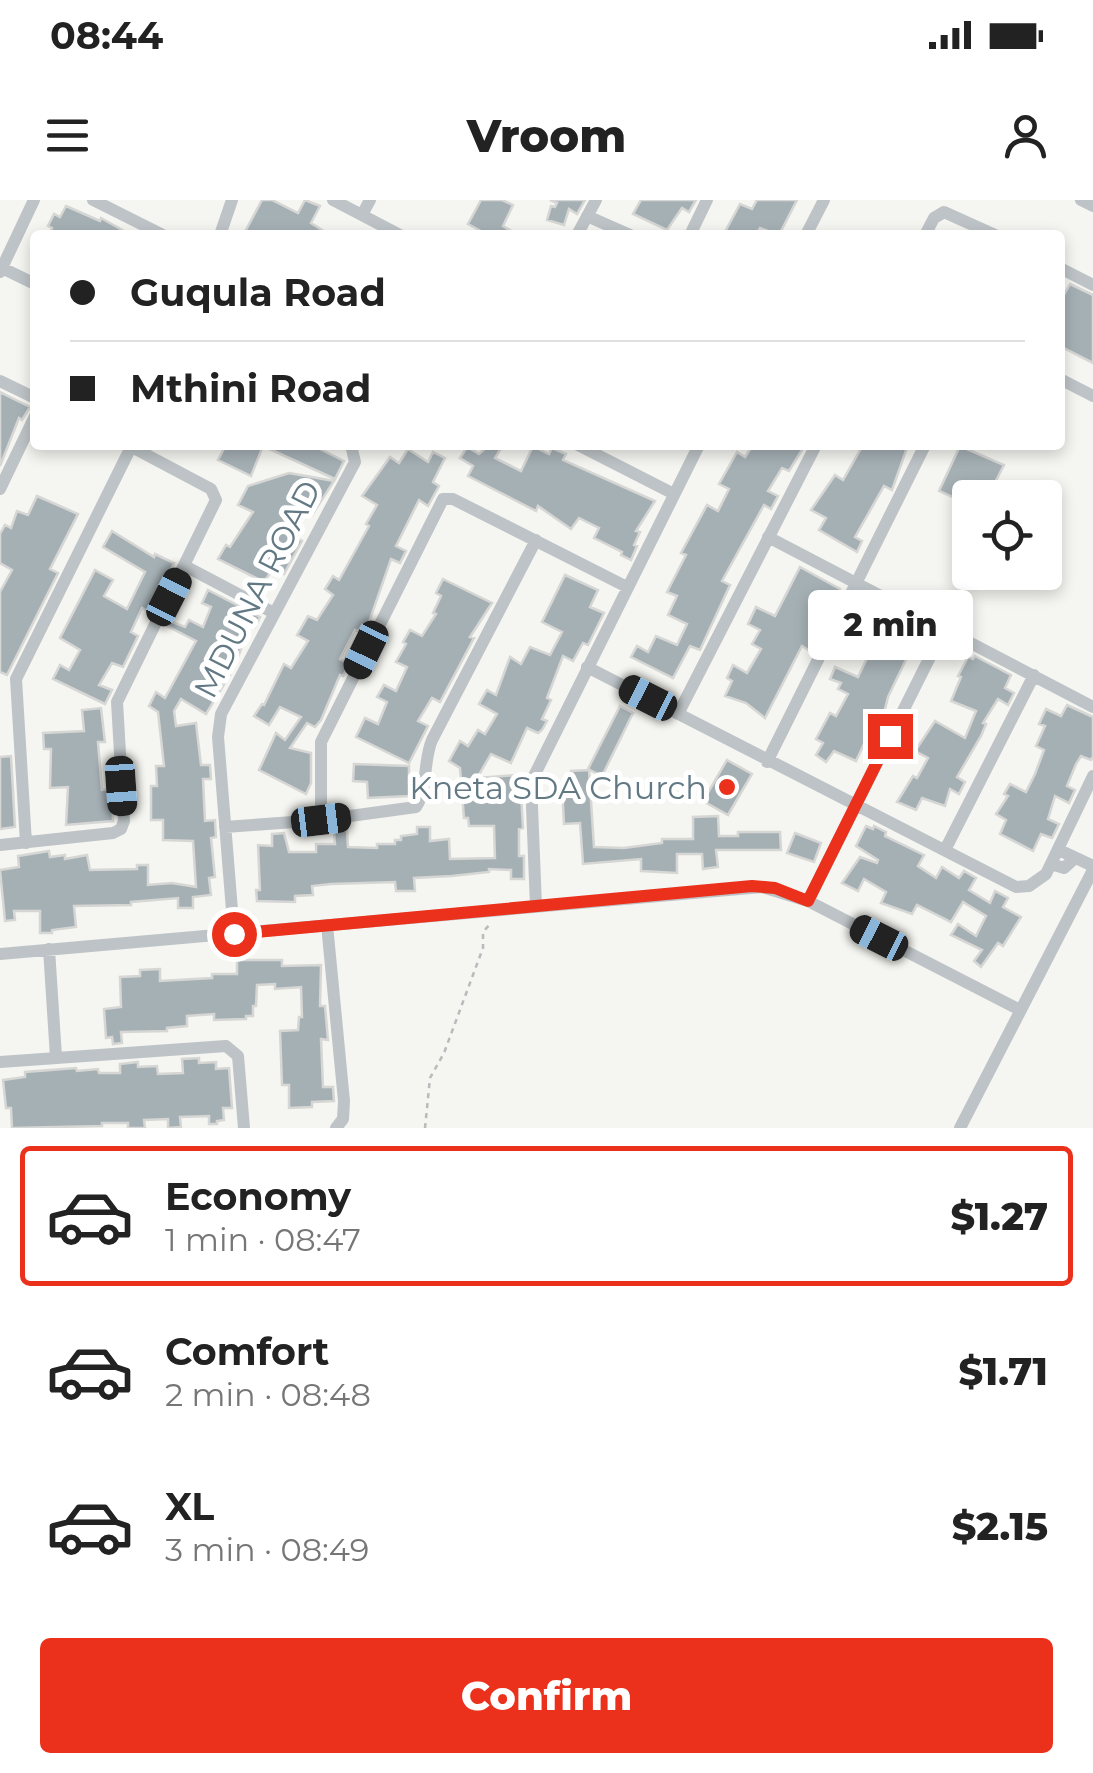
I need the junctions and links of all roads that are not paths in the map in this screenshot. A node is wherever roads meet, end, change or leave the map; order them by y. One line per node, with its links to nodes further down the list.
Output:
1 (34, 200): 22 (street)
2 (93, 200): 13 (street)
3 (232, 200): 14 (street)
4 (333, 200): 11 (street)
5 (370, 200): 11 (street)
6 (596, 200): 12 (street)
7 (707, 200): 18 (street)
8 (824, 200): 19 (street)
9 (1082, 200): 10 (street)
10 (1093, 206)
11 (362, 215): 15 (street)
12 (587, 216): 16 (street); 17 (street)
13 (153, 230)
14 (222, 230)
15 (390, 230)
16 (580, 230)
17 (619, 230)
18 (692, 230)
19 (809, 230)
20 (928, 230): 21 (street)
21 (983, 230)
22 (1, 270): 24 (street)
23 (1065, 271): 25 (street)
24 (30, 282)
25 (1093, 285)
26 (0, 380): 28 (street)
27 (1065, 382): 29 (street)
28 (30, 395)
29 (1093, 396)
30 (30, 426): 38 (street)
31 (127, 450): 56 (street)
32 (137, 450): 42 (street)
33 (353, 450): 45 (street, MDUNA ROAD)
34 (588, 450): 39 (street)
35 (697, 450): 39 (street)
36 (813, 450): 40 (street)
37 (923, 450): 43 (street)
38 (0, 489)
39 (674, 494): 44 (street)
40 (768, 537): 43 (street); 50 (street)
41 (536, 540): 44 (street); 54 (street); 54 (street)
42 (185, 566): 45 (street); 56 (street)
43 (856, 584): 46 (street); 51 (street)
44 (627, 588): 47 (street)
45 (274, 613): 55 (street, MDUNA ROAD)
46 (944, 630): 48 (street); 53 (street)
47 (587, 667): 50 (street); 64 (street)
48 (1034, 675): 49 (street); 58 (street)
49 (1093, 707)
50 (678, 714): 51 (street)
51 (766, 762): 53 (street)
52 (1093, 776): 59 (street)
53 (854, 806): 58 (street); 63 (street)
54 (321, 820): 55 (street)
55 (226, 827): 66 (street, MDUNA ROAD)
56 (26, 843): 57 (street)
57 (0, 845)
58 (945, 850): 61 (street)
59 (1059, 850): 60 (street); 61 (street)
60 (1075, 858): 61 (street); 62 (street)
61 (1051, 864)
62 (1093, 868): 69 (street)
63 (808, 901): 64 (street); 69 (street)
64 (536, 906): 65 (street)
65 (327, 926): 66 (street); 73 (street)
66 (234, 934): 67 (street)
67 (49, 949): 68 (street); 70 (street)
68 (0, 954)
69 (1020, 1010): 74 (street)
70 (56, 1058): 71 (street); 72 (street)
71 (0, 1062)
72 (244, 1128)
73 (336, 1128)
74 (960, 1128)

